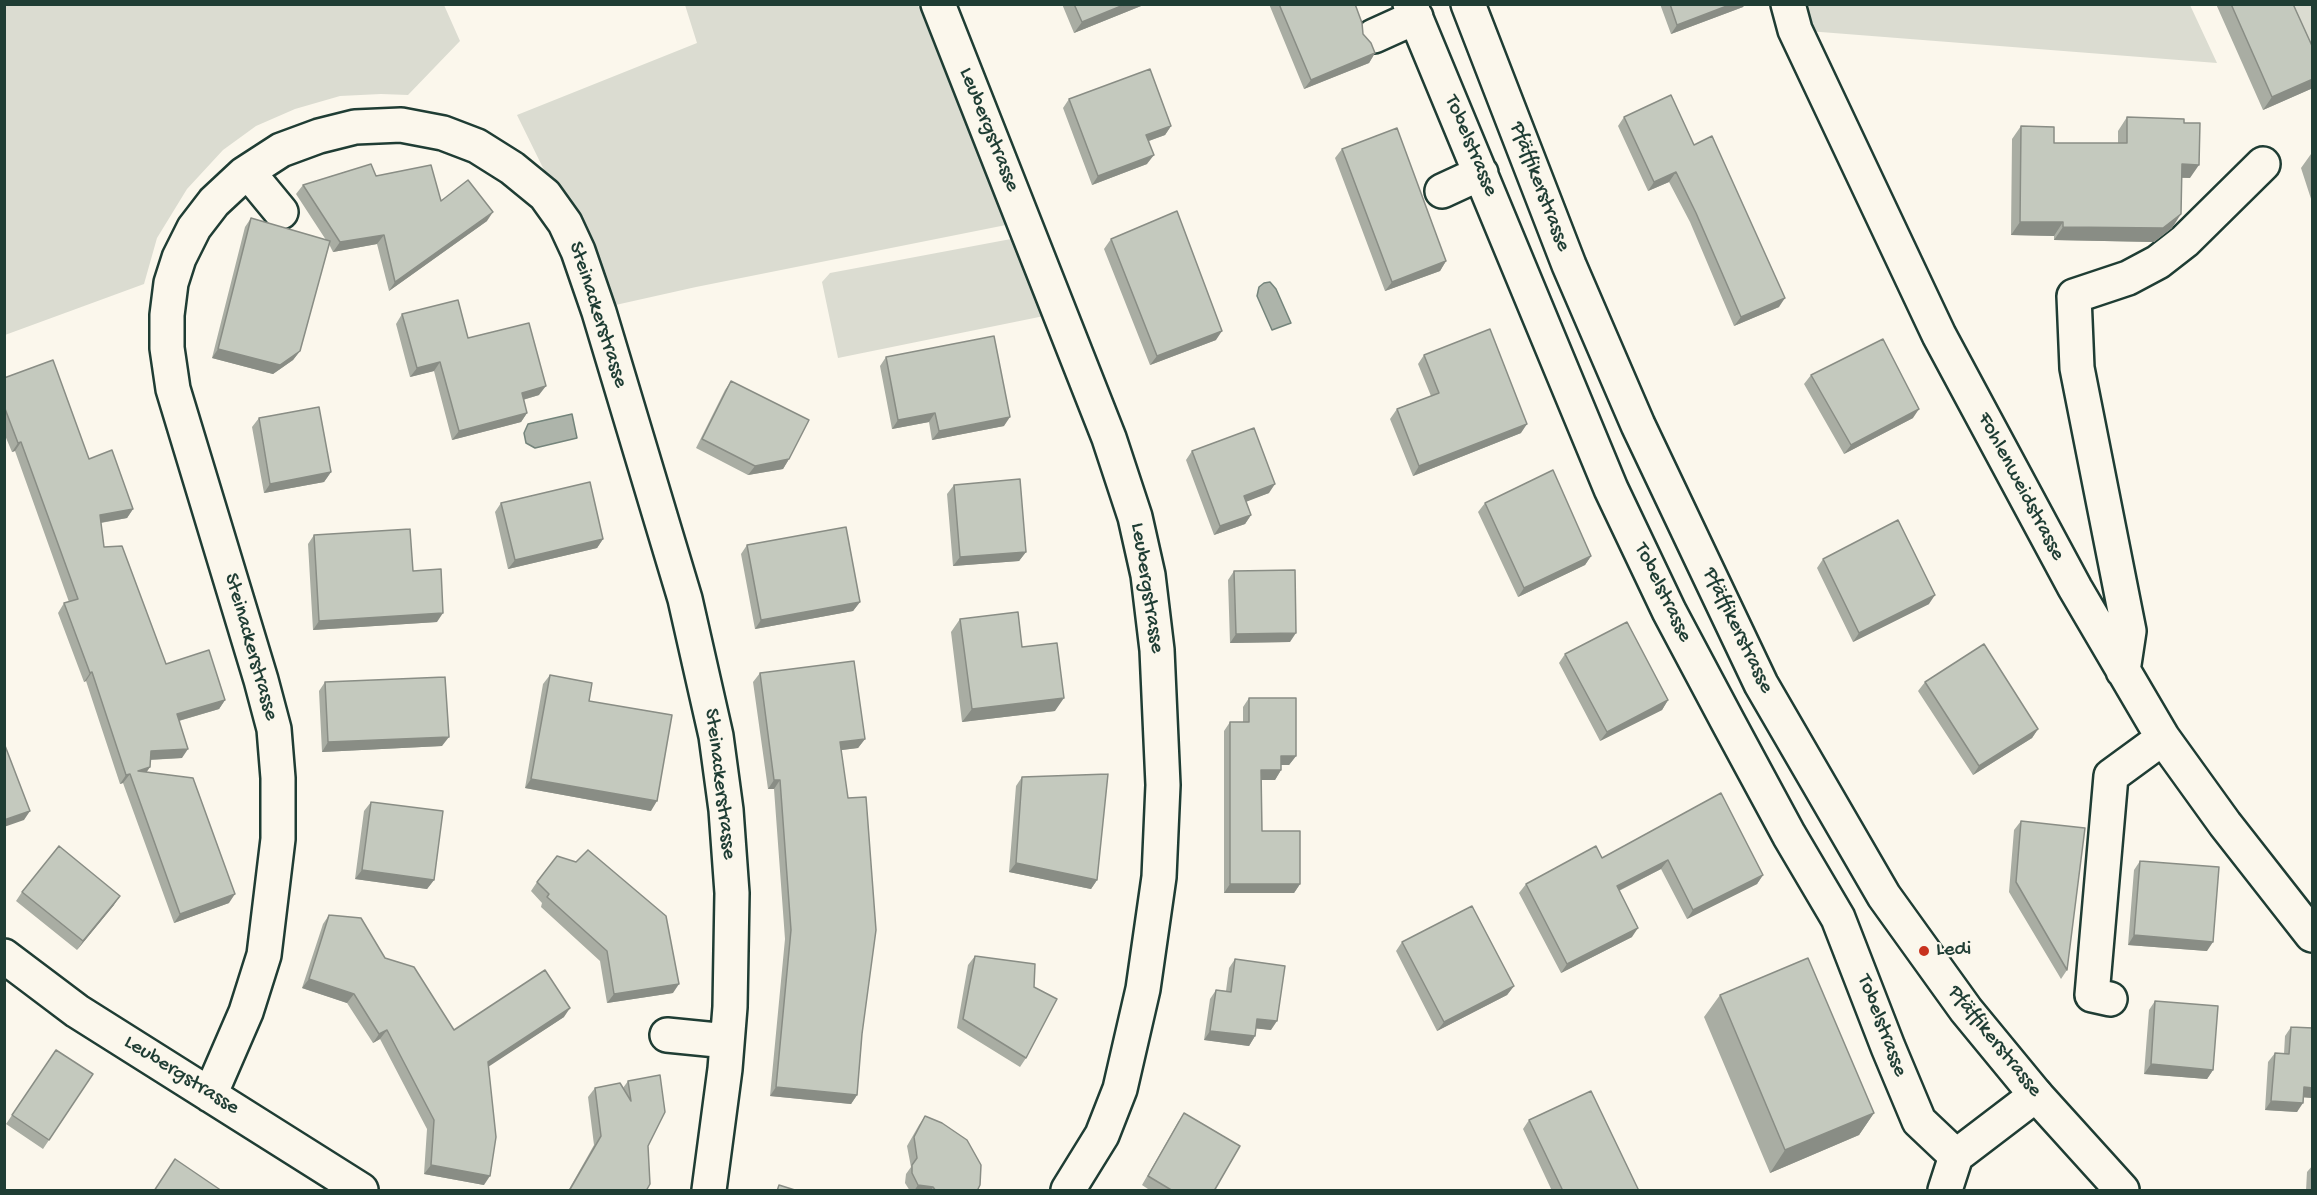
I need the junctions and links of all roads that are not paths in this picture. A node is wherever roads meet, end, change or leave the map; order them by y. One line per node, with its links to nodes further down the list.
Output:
1 (938, 4): 23 (street, Leubergstrasse)
2 (1468, 4): 19 (street, Pfäffikerstrasse)
3 (1788, 4): 11 (street, Fohlenweidstrasse)
4 (1413, 11): 5 (street); 8 (street, Tobelstrasse)
5 (1374, 36)
6 (2263, 164): 11 (street)
7 (248, 172): 10 (street); 17 (street, Steinackerstrasse); 18 (street, Steinackerstrasse)
8 (1481, 173): 9 (street); 20 (street, Tobelstrasse)
9 (1442, 191)
10 (281, 212)
11 (2123, 670): 12 (street, Fohlenweidstrasse)
12 (2163, 738): 13 (street, Fohlenweidstrasse); 15 (street)
13 (2313, 935)
14 (4, 956): 18 (street, Leubergstrasse)
15 (2110, 999)
16 (667, 1035): 17 (street)
17 (727, 1041): 22 (street, Steinackerstrasse)
18 (210, 1095): 21 (street, Leubergstrasse)
19 (2036, 1095): 20 (street); 25 (street, Pfäffikerstrasse)
20 (1956, 1156): 24 (street)
21 (362, 1191)
22 (709, 1191)
23 (1068, 1191)
24 (1945, 1191)
25 (2122, 1191)

